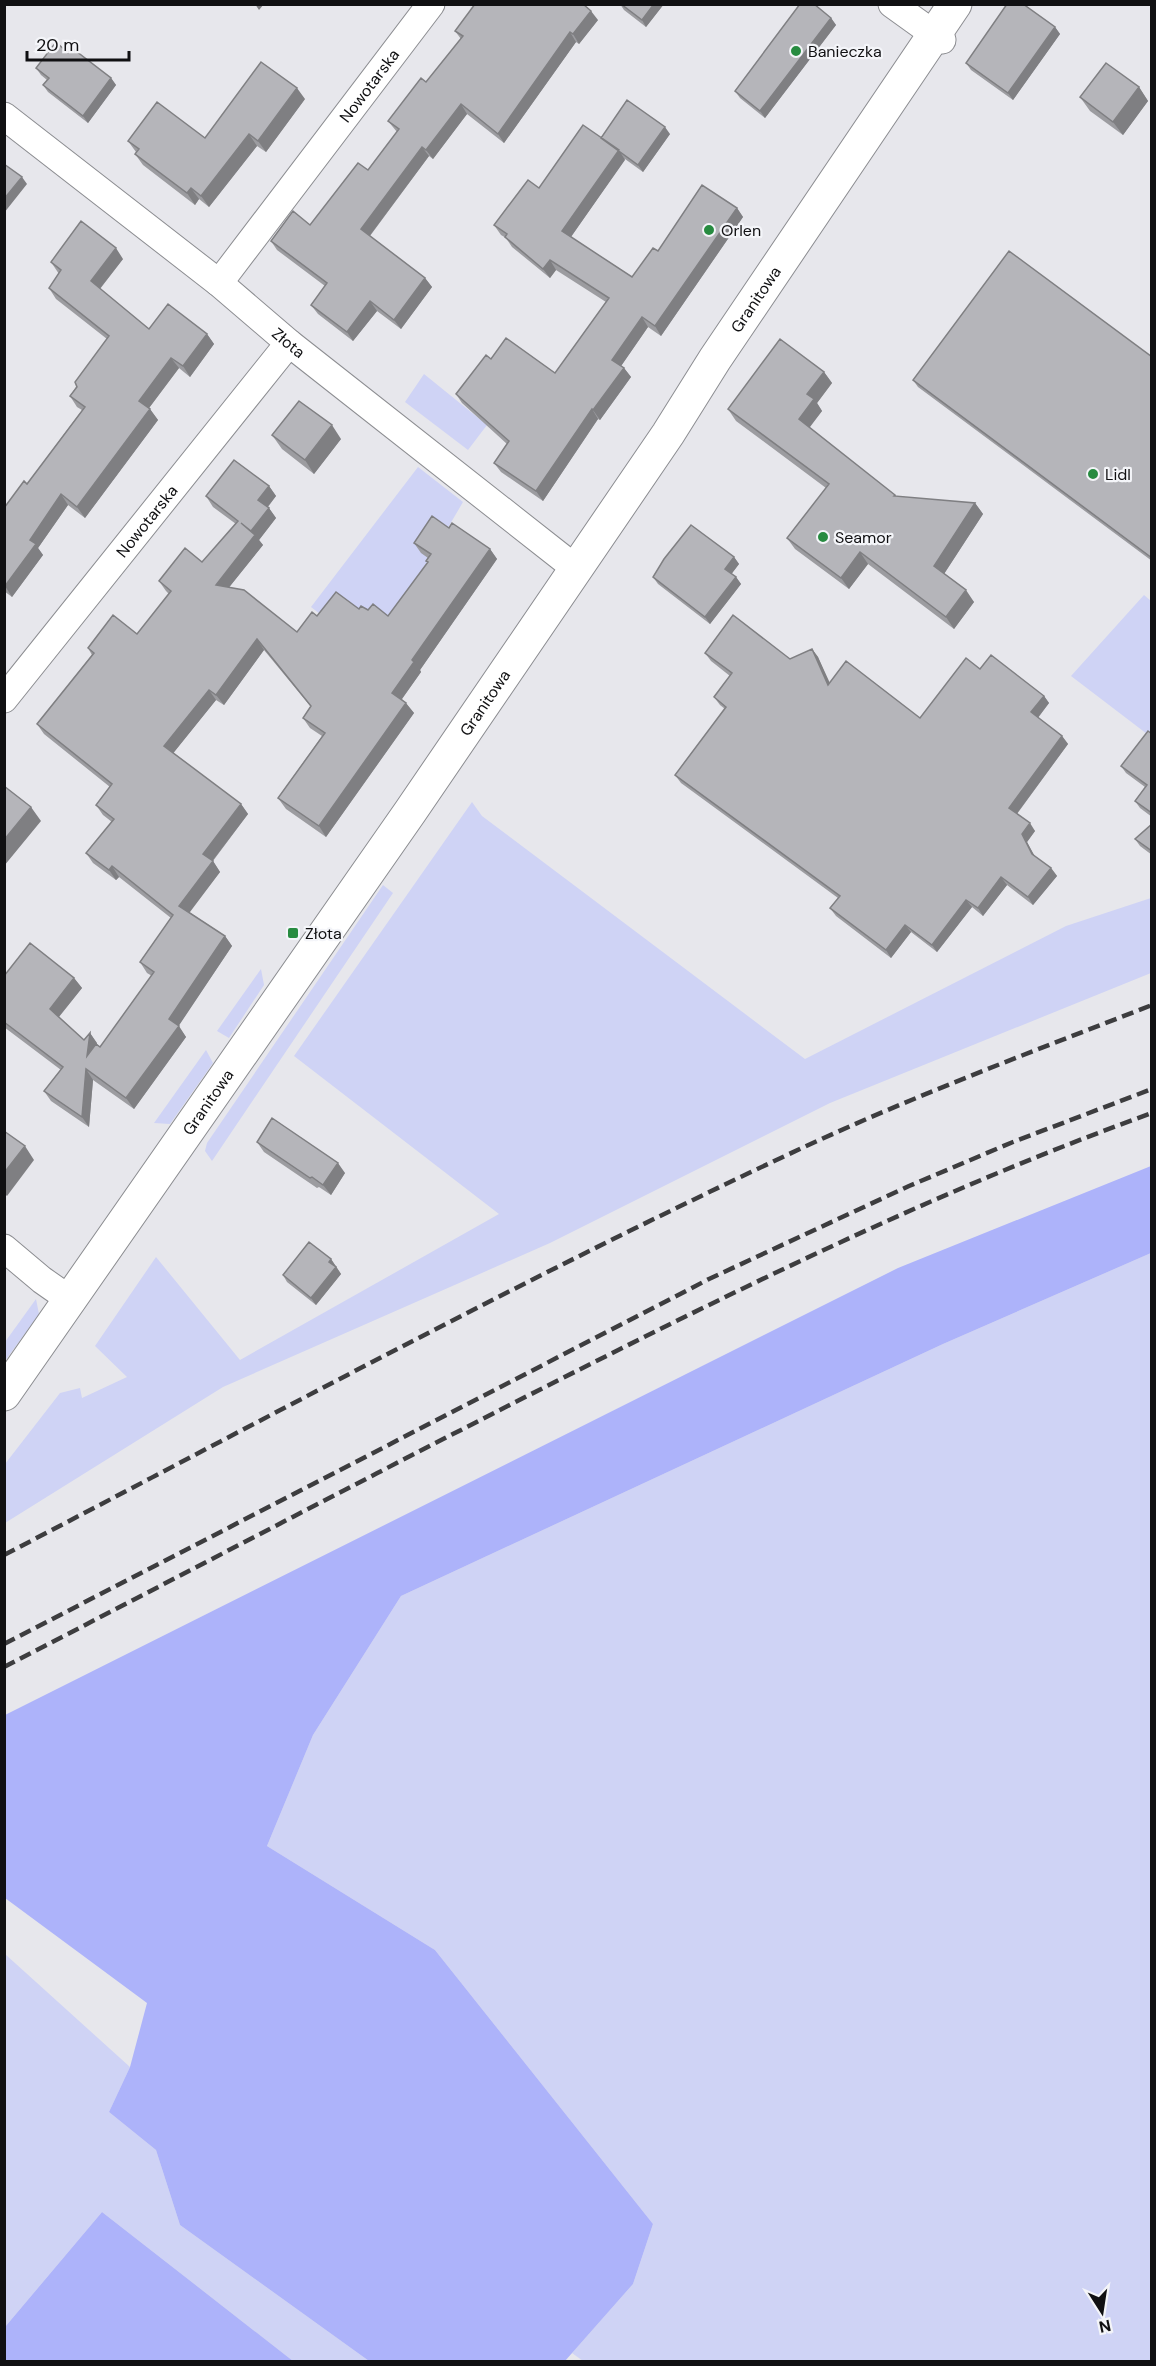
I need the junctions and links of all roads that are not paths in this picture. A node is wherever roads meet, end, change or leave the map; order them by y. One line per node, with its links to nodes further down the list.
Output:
1 (431, 4): 6 (street, Nowotarska)
2 (892, 4): 4 (street)
3 (955, 4): 4 (street, Granitowa)
4 (938, 38): 8 (street, Granitowa)
5 (4, 116): 6 (street, Złota)
6 (219, 283): 7 (street, Złota)
7 (289, 343): 8 (street, Złota); 9 (street, Nowotarska)
8 (575, 568): 11 (street, Granitowa)
9 (4, 699)
10 (4, 1248): 11 (street)
11 (72, 1301): 12 (street, Granitowa)
12 (4, 1394)

